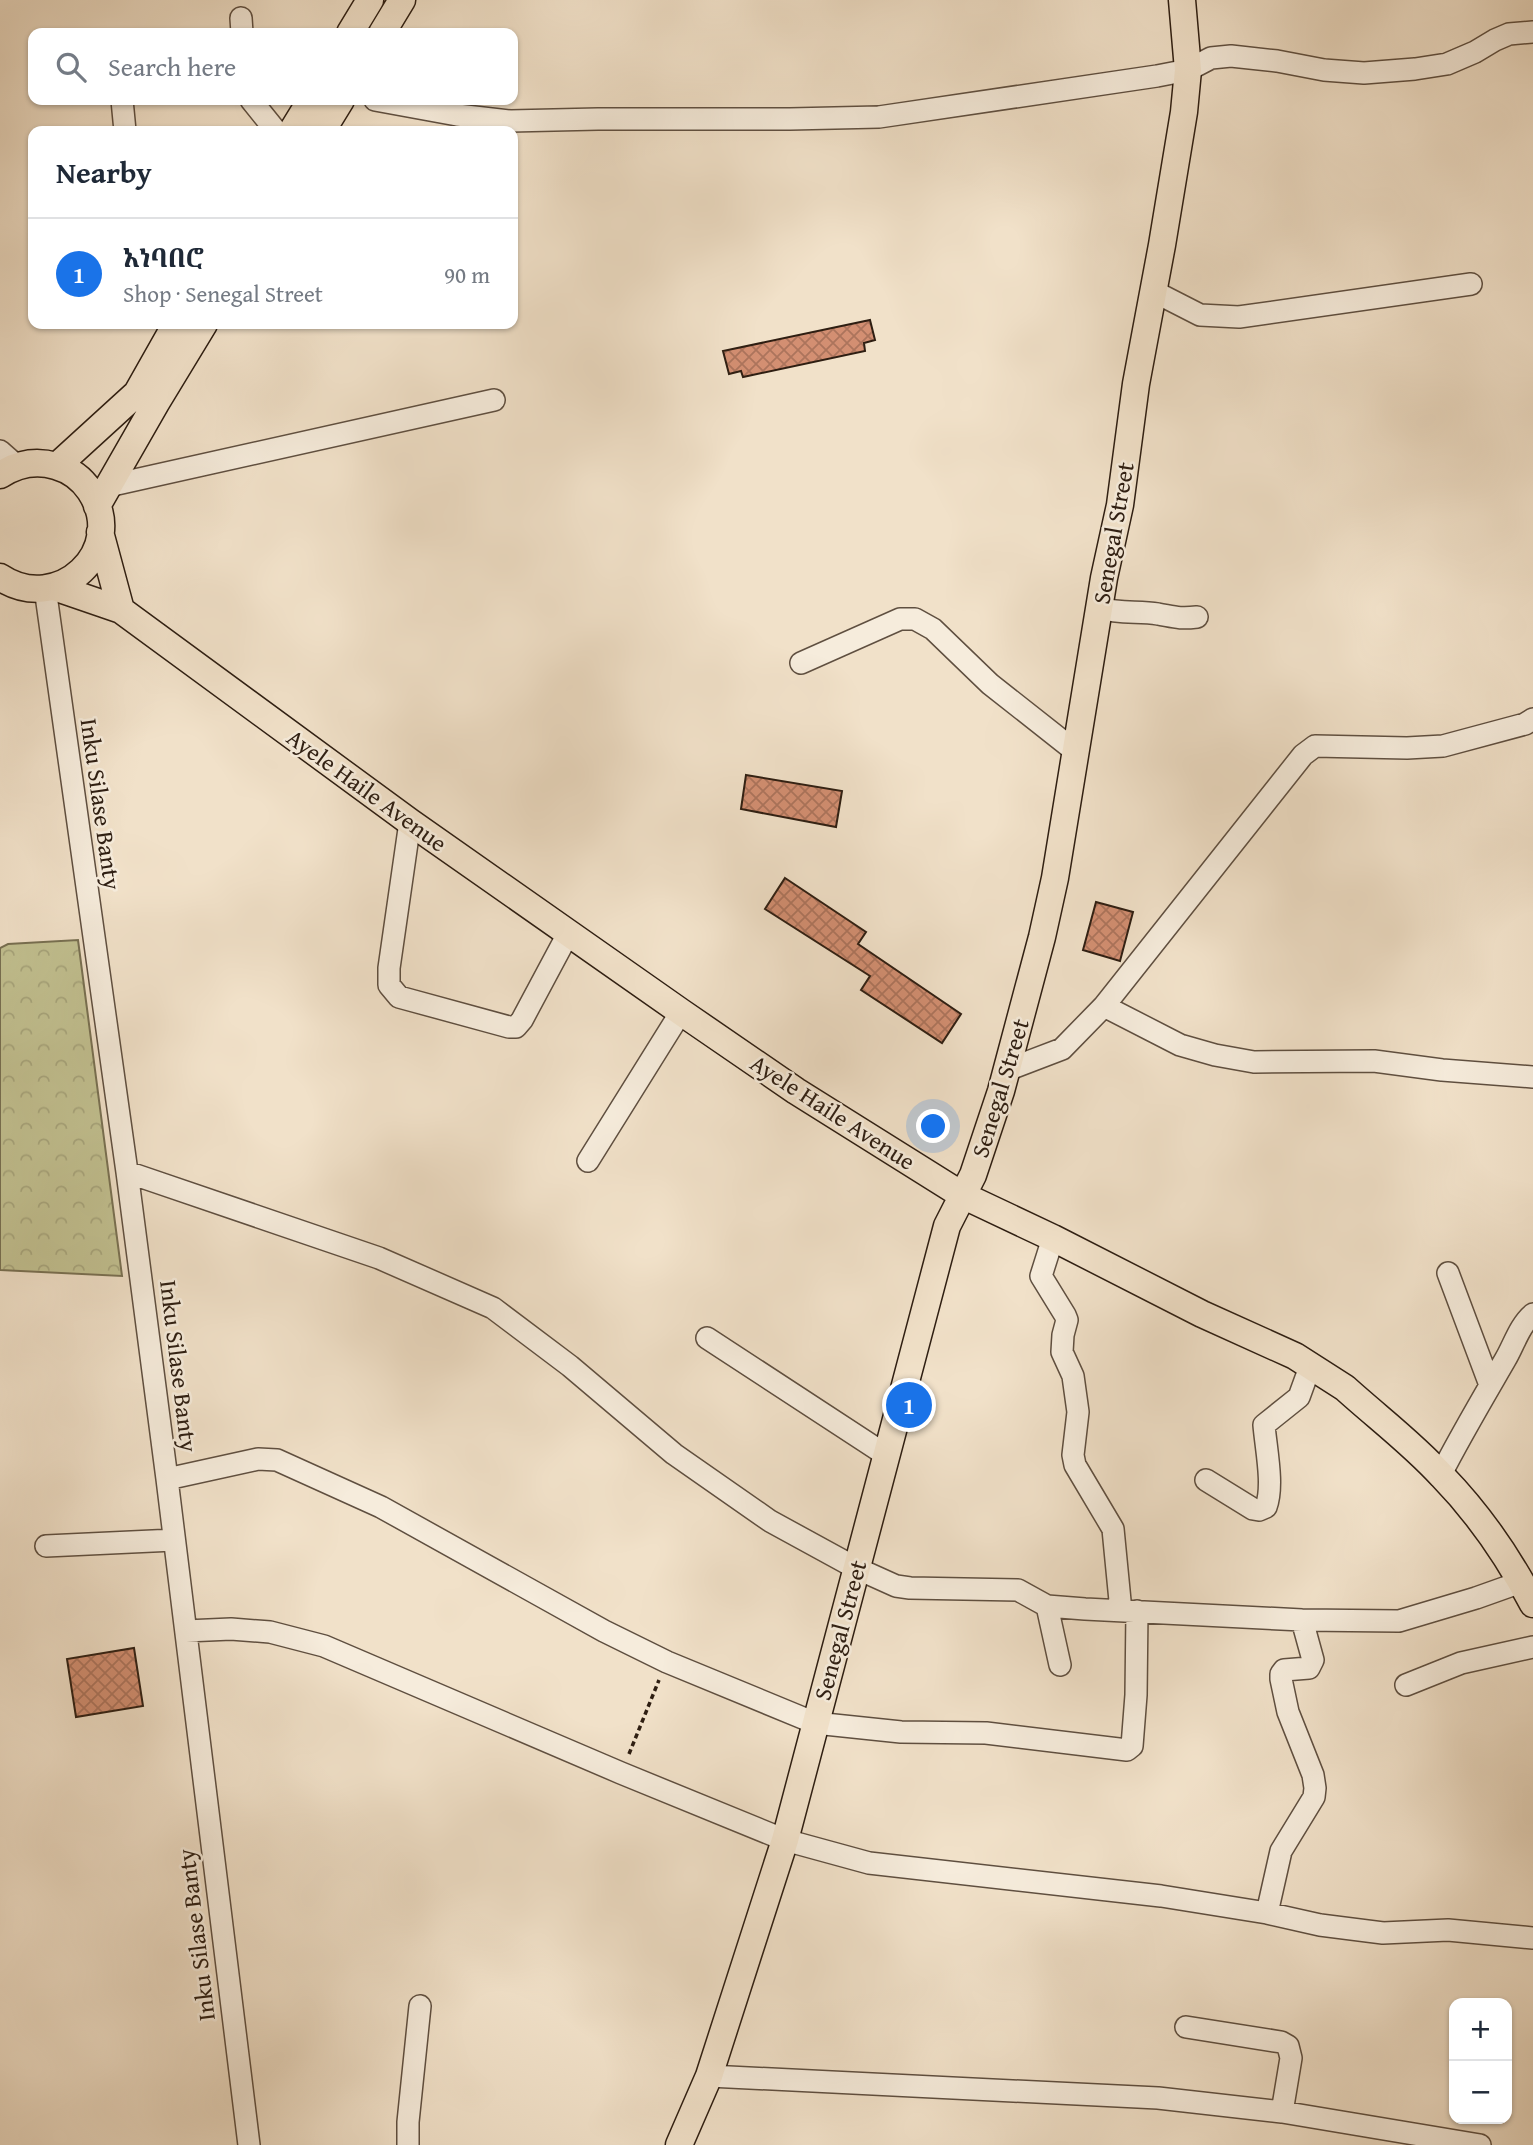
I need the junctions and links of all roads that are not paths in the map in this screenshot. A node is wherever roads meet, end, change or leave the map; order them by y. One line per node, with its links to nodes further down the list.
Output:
1 (370, 0): 4 (main road)
2 (402, 0): 5 (main road)
3 (1182, 0): 7 (main road, Senegal Street)
4 (353, 28)
5 (385, 28)
6 (1533, 32): 7 (street)
7 (1188, 70): 12 (street); 18 (main road, Senegal Street)
8 (122, 105): 13 (street)
9 (255, 105): 14 (street)
10 (308, 105): 15 (main road)
11 (338, 105): 16 (main road)
12 (402, 105)
13 (125, 126)
14 (272, 126)
15 (295, 126)
16 (325, 126)
17 (1471, 284): 18 (street)
18 (1153, 291): 28 (main road, Senegal Street)
19 (173, 329): 23 (main road)
20 (202, 329): 24 (main road)
21 (494, 400): 24 (street)
22 (6, 464): 23 (main road)
23 (57, 466): 24 (main road)
24 (103, 496): 25 (main road)
25 (100, 532): 27 (main road); 29 (main road)
26 (3, 583): 27 (main road, Ayele Haile Avenue)
27 (48, 590): 29 (main road, Ayele Haile Avenue); 41 (street, Inku Silase Banty)
28 (1100, 608): 30 (street); 33 (main road, Senegal Street)
29 (121, 610): 34 (main road, Ayele Haile Avenue)
30 (1197, 617)
31 (801, 663): 33 (street)
32 (1533, 719): 36 (street)
33 (1075, 751): 38 (main road, Senegal Street)
34 (410, 822): 35 (main road, Ayele Haile Avenue); 35 (street)
35 (569, 932): 37 (main road, Ayele Haile Avenue)
36 (1104, 1006): 38 (street); 39 (street)
37 (681, 1012): 40 (street); 42 (main road, Ayele Haile Avenue)
38 (1007, 1070): 42 (main road, Senegal Street)
39 (1533, 1077)
40 (588, 1161)
41 (127, 1172): 51 (street, Inku Silase Banty); 55 (street)
42 (962, 1195): 43 (main road, Ayele Haile Avenue); 49 (main road, Senegal Street)
43 (1053, 1238): 47 (main road, Ayele Haile Avenue); 58 (street)
44 (1448, 1273): 48 (street)
45 (1533, 1314): 48 (street)
46 (706, 1338): 49 (street)
47 (1311, 1364): 50 (main road, Ayele Haile Avenue); 52 (street)
48 (1490, 1385): 50 (street)
49 (886, 1455): 55 (main road, Senegal Street)
50 (1441, 1474): 56 (main road, Ayele Haile Avenue)
51 (167, 1479): 53 (street, Inku Silase Banty); 64 (street)
52 (1206, 1479)
53 (174, 1540): 54 (street); 60 (street, Inku Silase Banty)
54 (46, 1546)
55 (856, 1568): 57 (street); 64 (main road, Senegal Street)
56 (1530, 1598): 59 (street)
57 (1048, 1606): 58 (street); 62 (street)
58 (1129, 1611): 59 (street); 64 (street)
59 (1302, 1620): 66 (street)
60 (186, 1631): 65 (street); 72 (street, Inku Silase Banty)
61 (1533, 1647): 63 (street)
62 (1060, 1665)
63 (1406, 1685)
64 (815, 1723): 65 (main road, Senegal Street)
65 (785, 1840): 66 (street); 70 (main road, Senegal Street)
66 (1266, 1913): 67 (street)
67 (1533, 1938)
68 (420, 2007): 73 (street)
69 (1186, 2027): 71 (street)
70 (709, 2076): 71 (street); 74 (main road, Senegal Street)
71 (1282, 2112): 75 (street)
72 (248, 2145)
73 (408, 2145)
74 (679, 2145)
75 (1480, 2145)

